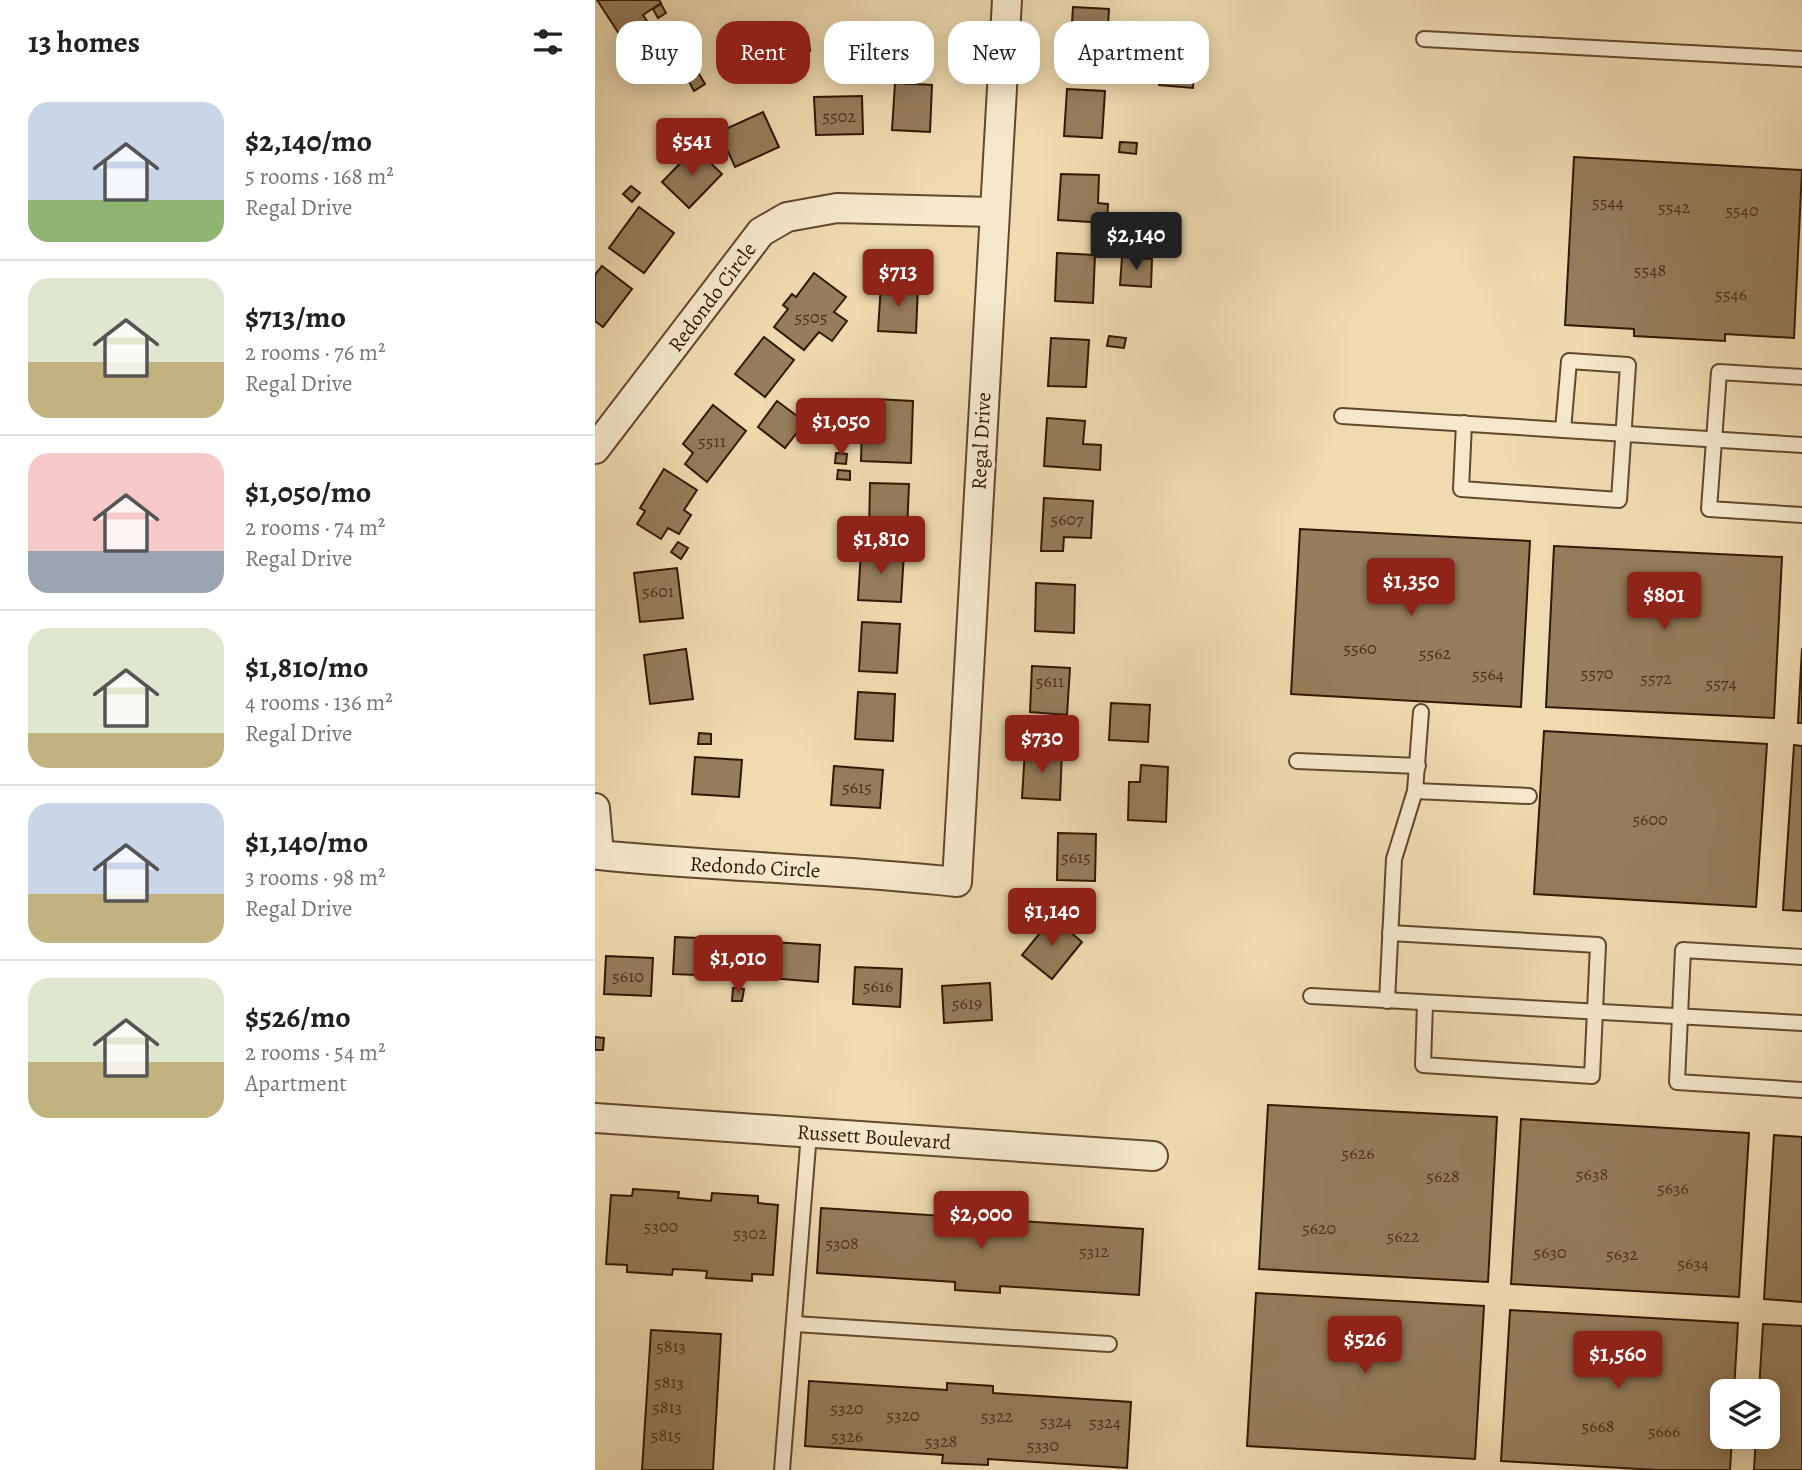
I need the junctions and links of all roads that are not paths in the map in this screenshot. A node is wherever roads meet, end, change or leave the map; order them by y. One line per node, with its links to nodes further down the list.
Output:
1 (1007, 0): 4 (street, Regal Drive)
2 (1424, 39): 3 (lane)
3 (1802, 60)
4 (993, 212): 12 (street, Redondo Circle); 20 (street, Regal Drive)
5 (1802, 377): 10 (lane)
6 (1342, 416): 7 (lane)
7 (1464, 424): 8 (lane); 9 (lane)
8 (1563, 430): 9 (lane); 9 (lane)
9 (1623, 434): 10 (lane)
10 (1714, 439): 11 (lane); 13 (lane)
11 (1802, 445)
12 (595, 449)
13 (1802, 515)
14 (1421, 712): 16 (lane)
15 (1297, 761): 16 (lane)
16 (1418, 766): 17 (lane)
17 (1415, 791): 18 (lane); 21 (lane)
18 (1529, 796)
19 (595, 808): 20 (street, Redondo Circle)
20 (957, 882)
21 (1390, 933): 24 (lane); 26 (lane)
22 (1802, 957): 27 (lane)
23 (1311, 996): 24 (lane)
24 (1387, 1002): 25 (lane)
25 (1425, 1003): 26 (lane); 26 (lane)
26 (1595, 1011): 27 (lane)
27 (1679, 1016): 28 (lane); 29 (lane)
28 (1802, 1023)
29 (1802, 1090)
30 (595, 1118): 31 (street, Russett Boulevard)
31 (809, 1133): 32 (street, Russett Boulevard); 33 (lane)
32 (1153, 1156)
33 (795, 1324): 34 (lane); 35 (lane)
34 (1109, 1344)
35 (782, 1470)

